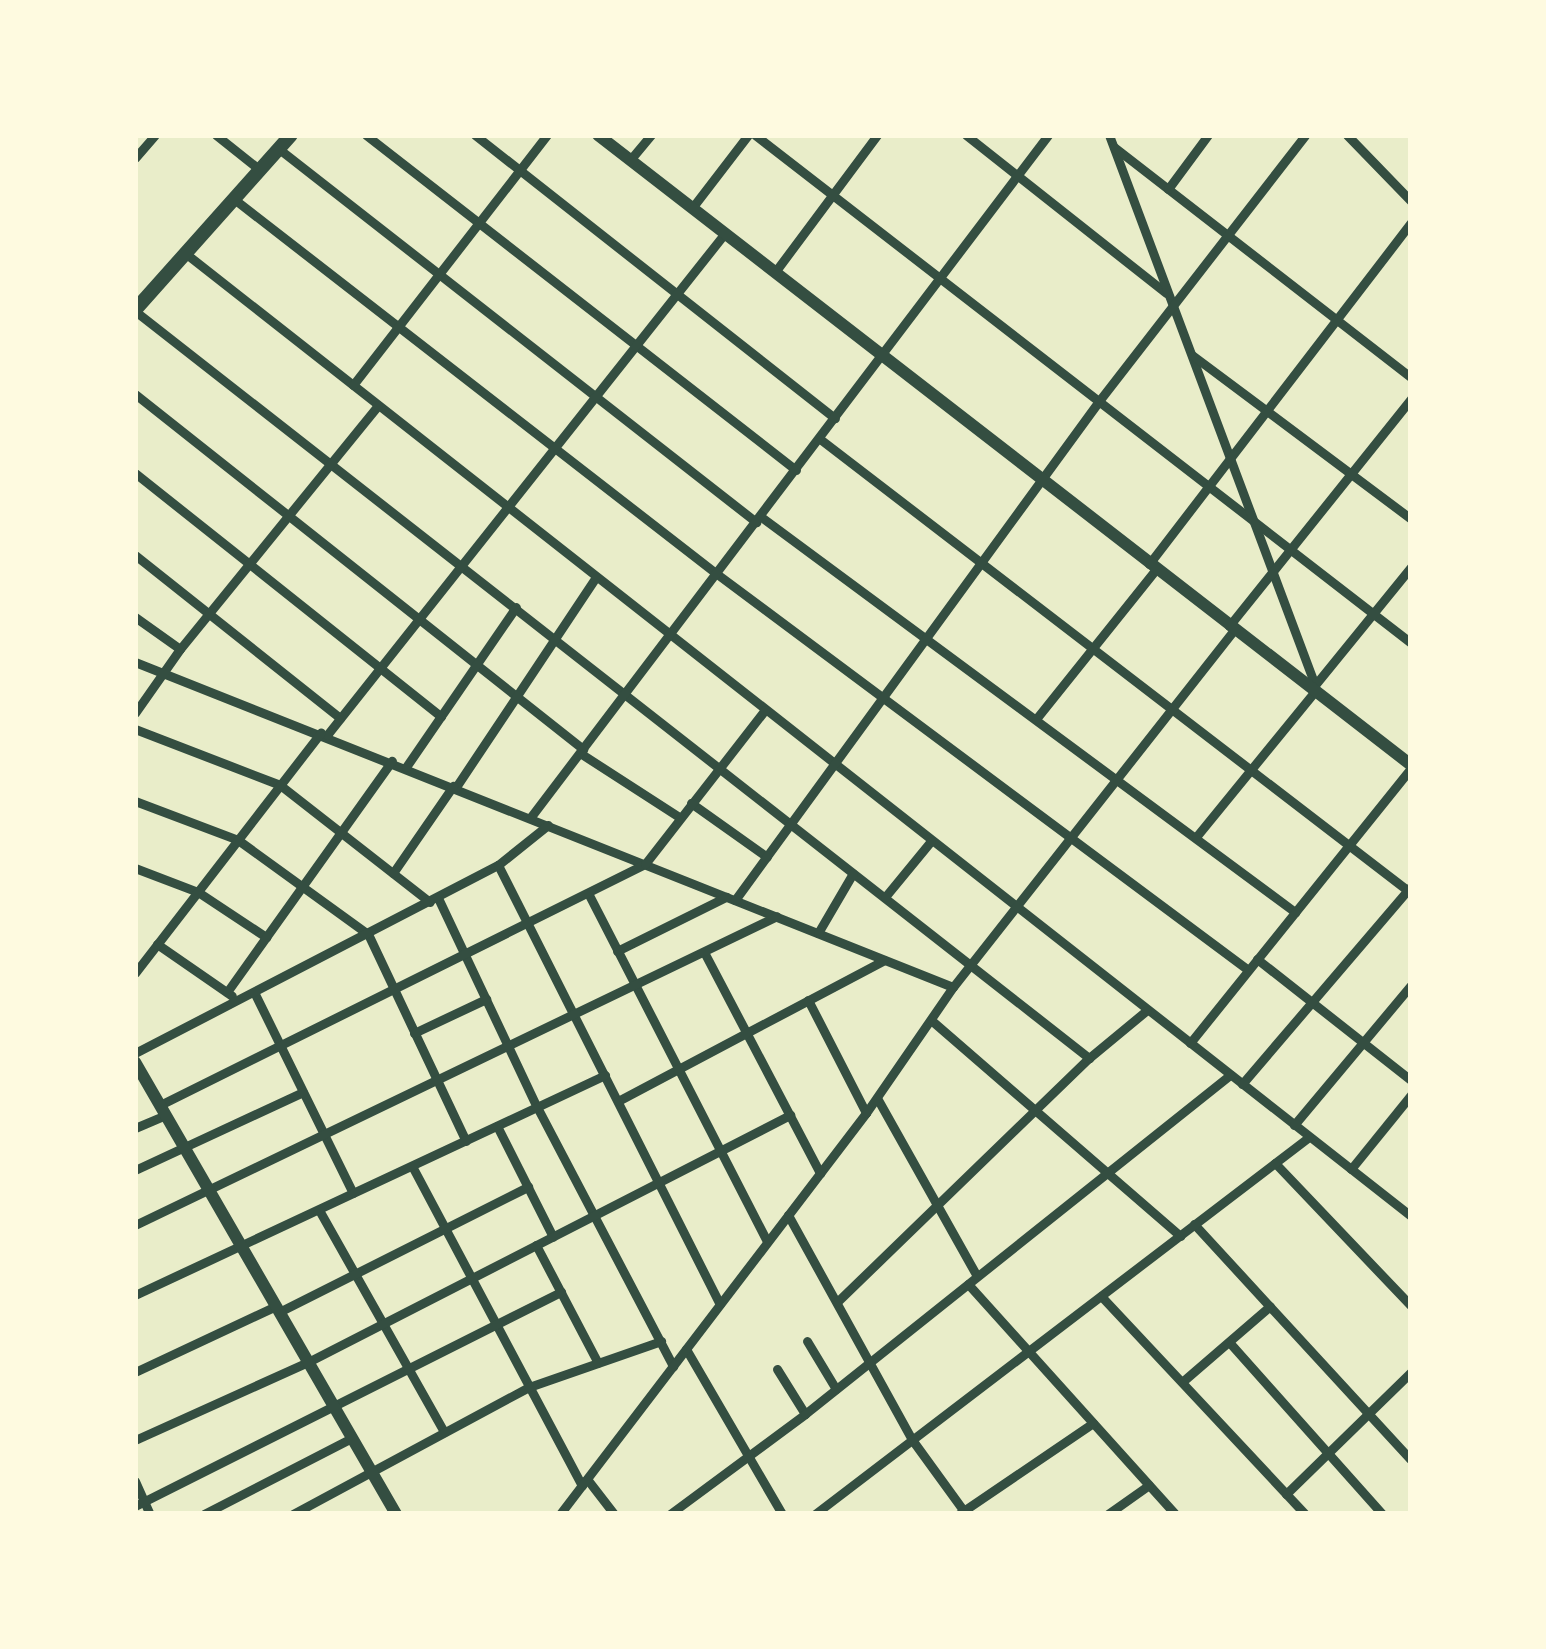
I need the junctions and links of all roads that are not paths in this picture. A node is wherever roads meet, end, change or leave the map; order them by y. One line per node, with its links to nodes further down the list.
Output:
1 (155, 135): 19 (street)
2 (216, 135): 21 (street)
3 (291, 135): 18 (main road)
4 (366, 135): 29 (street)
5 (475, 135): 22 (street)
6 (547, 135): 22 (street)
7 (598, 135): 20 (street)
8 (651, 135): 20 (street)
9 (752, 135): 25 (street); 28 (street)
10 (877, 135): 25 (street)
11 (966, 135): 23 (street)
12 (1048, 135): 23 (street)
13 (1109, 135): 17 (street)
14 (1208, 135): 24 (street)
15 (1304, 135): 32 (street)
16 (1347, 135): 27 (street)
17 (1114, 147): 24 (street); 37 (street)
18 (278, 149): 21 (main road); 35 (street)
19 (135, 158)
20 (630, 160): 28 (street)
21 (260, 170): 26 (main road)
22 (520, 170): 29 (street); 38 (street)
23 (1018, 176): 36 (street); 37 (street)
24 (1168, 189): 32 (street)
25 (833, 195): 34 (street); 36 (street)
26 (234, 199): 33 (main road); 42 (street)
27 (1411, 201)
28 (692, 208): 31 (street)
29 (479, 223): 35 (street); 43 (street)
30 (1411, 223): 41 (street)
31 (725, 233): 34 (street); 38 (street)
32 (1226, 236): 40 (street); 41 (street)
33 (185, 253): 39 (main road); 47 (street)
34 (775, 272): 45 (street)
35 (439, 274): 42 (street); 49 (street)
36 (940, 278): 45 (street); 51 (street)
37 (1166, 293): 40 (street)
38 (677, 294): 43 (street); 54 (street)
39 (136, 306): 58 (street)
40 (1171, 306): 44 (street); 51 (street)
41 (1336, 321): 46 (street); 53 (street)
42 (398, 327): 47 (street); 56 (street)
43 (636, 345): 49 (street); 59 (street)
44 (1188, 352): 53 (street); 57 (street)
45 (883, 356): 54 (street); 62 (street)
46 (1411, 377)
47 (353, 385): 52 (street)
48 (135, 394): 65 (street)
49 (595, 397): 56 (street); 66 (street)
50 (1411, 398): 61 (street)
51 (1099, 401): 62 (street); 63 (street)
52 (378, 405): 58 (street); 64 (street)
53 (1268, 412): 57 (street); 61 (street)
54 (836, 418): 55 (street)
55 (820, 439): 59 (street); 72 (street)
56 (554, 448): 64 (street); 77 (street)
57 (1232, 458): 63 (street); 68 (street)
58 (331, 464): 65 (street); 73 (street)
59 (796, 470): 66 (street)
60 (135, 473): 71 (street)
61 (1351, 474): 67 (street); 69 (street)
62 (1044, 482): 72 (street); 74 (street)
63 (1209, 487): 68 (street); 74 (street)
64 (507, 507): 73 (street); 78 (street)
65 (289, 515): 71 (street); 83 (street)
66 (758, 519): 77 (street); 87 (street)
67 (1411, 520)
68 (1254, 521): 69 (street); 76 (street)
69 (1290, 549): 76 (street); 81 (street)
70 (135, 555): 80 (street)
71 (249, 564): 80 (street); 93 (street)
72 (983, 564): 87 (street); 89 (street)
73 (462, 565): 79 (street); 83 (street)
74 (1152, 566): 84 (street); 89 (street)
75 (1411, 567): 81 (street)
76 (1272, 570): 84 (street); 95 (street)
77 (716, 574): 85 (street); 98 (street)
78 (596, 577): 85 (street); 86 (street)
79 (516, 608): 86 (street); 92 (street)
80 (208, 614): 90 (street); 103 (street)
81 (1373, 614): 88 (street); 95 (street)
82 (135, 617): 90 (street)
83 (419, 618): 92 (street); 93 (street)
84 (1232, 628): 95 (street); 99 (street)
85 (670, 635): 96 (street); 100 (street)
86 (555, 638): 96 (street); 97 (street)
87 (928, 639): 98 (street); 104 (street)
88 (1411, 643)
89 (1093, 647): 99 (street); 104 (street)
90 (180, 649): 94 (street)
91 (135, 662): 94 (street)
92 (477, 664): 97 (street); 102 (street)
93 (380, 667): 102 (street); 103 (street)
94 (164, 674): 101 (street); 106 (street)
95 (1314, 688): 112 (street); 113 (street)
96 (625, 694): 107 (street); 111 (street)
97 (517, 696): 107 (street); 116 (street)
98 (885, 697): 109 (street); 124 (street)
99 (1172, 708): 113 (street); 114 (street)
100 (765, 710): 109 (street); 111 (street)
101 (135, 713)
102 (441, 716): 110 (street)
103 (340, 718): 106 (street)
104 (1036, 719): 114 (street)
105 (135, 729): 115 (street)
106 (324, 734): 108 (street); 115 (street)
107 (582, 751): 119 (street); 120 (street)
108 (392, 761): 110 (street); 123 (street)
109 (835, 765): 121 (street); 127 (street)
110 (406, 767): 116 (street)
111 (719, 767): 118 (street); 121 (street)
112 (1411, 767): 128 (street)
113 (1252, 770): 125 (street); 128 (street)
114 (1117, 778): 124 (street); 125 (street)
115 (280, 785): 123 (street); 126 (street)
116 (454, 787): 120 (street); 133 (street)
117 (135, 801): 126 (street)
118 (691, 803): 119 (street); 129 (street)
119 (680, 817): 130 (street)
120 (530, 818): 122 (street)
121 (791, 824): 129 (street); 134 (street)
122 (548, 825): 130 (street); 131 (street)
123 (342, 831): 133 (street); 135 (street)
124 (1073, 835): 142 (street); 156 (street)
125 (1196, 838): 143 (street)
126 (238, 841): 135 (street); 137 (street)
127 (931, 841): 139 (street); 142 (street)
128 (1349, 845): 136 (street); 143 (street)
129 (767, 857): 140 (street)
130 (645, 864): 138 (street); 140 (street)
131 (498, 865): 141 (street); 145 (street)
132 (135, 868): 137 (street)
133 (393, 873): 141 (street)
134 (854, 873): 139 (street); 146 (street)
135 (304, 884): 147 (street); 148 (street)
136 (1410, 890): 167 (street)
137 (198, 892): 148 (street); 149 (street)
138 (588, 893): 145 (street); 150 (street)
139 (885, 897): 155 (street)
140 (731, 898): 144 (street); 150 (street)
141 (434, 900): 147 (street); 152 (street)
142 (1016, 907): 155 (street); 168 (street)
143 (1294, 912): 153 (street)
144 (777, 916): 146 (street); 151 (street)
145 (529, 922): 152 (street); 169 (street)
146 (818, 933): 154 (street)
147 (368, 934): 161 (street); 163 (street)
148 (266, 938): 162 (street)
149 (157, 944): 157 (street); 162 (street)
150 (617, 950): 158 (street)
151 (704, 952): 158 (street); 172 (street)
152 (464, 954): 161 (street); 164 (street)
153 (1257, 959): 156 (street); 167 (street)
154 (884, 960): 160 (street); 166 (street)
155 (970, 964): 160 (street); 178 (street)
156 (1249, 970): 174 (street)
157 (135, 973)
158 (635, 985): 169 (street); 179 (street)
159 (1411, 985): 173 (street)
160 (953, 987): 170 (street)
161 (393, 989): 171 (street); 175 (street)
162 (227, 992): 165 (street)
163 (254, 992): 165 (street); 175 (street)
164 (486, 999): 171 (street); 176 (street)
165 (238, 1000): 177 (street)
166 (808, 1000): 172 (street); 192 (street)
167 (1312, 1003): 173 (street); 184 (street)
168 (1147, 1010): 174 (street); 178 (street)
169 (574, 1014): 176 (street); 180 (street)
170 (931, 1020): 187 (street); 191 (street)
171 (415, 1033): 183 (street)
172 (747, 1033): 179 (street); 193 (street)
173 (1363, 1042): 182 (street); 194 (street)
174 (1190, 1043): 181 (street)
175 (280, 1046): 185 (street); 190 (street)
176 (508, 1046): 183 (street); 189 (street)
177 (135, 1058): 190 (street)
178 (1089, 1058): 191 (street)
179 (679, 1069): 188 (street); 201 (street)
180 (605, 1075): 188 (street); 189 (street)
181 (1230, 1075): 184 (street); 206 (street)
182 (1411, 1080)
183 (437, 1081): 197 (street); 199 (street)
184 (1242, 1084): 194 (street)
185 (303, 1092): 197 (street); 200 (street)
186 (1411, 1094): 204 (street)
187 (877, 1098): 192 (street); 213 (street)
188 (618, 1101): 208 (street)
189 (537, 1107): 195 (street); 217 (street)
190 (163, 1110): 196 (street); 200 (street)
191 (1035, 1110): 206 (street); 213 (street)
192 (866, 1113): 207 (street)
193 (790, 1115): 201 (street); 207 (street)
194 (1294, 1125): 198 (street)
195 (497, 1126): 199 (street); 209 (street)
196 (135, 1128)
197 (324, 1135): 210 (street); 211 (street)
198 (1309, 1137): 202 (street); 204 (street)
199 (466, 1141): 203 (street)
200 (184, 1148): 205 (street); 210 (street)
201 (720, 1151): 208 (street); 223 (street)
202 (1275, 1162): 218 (street); 235 (street)
203 (412, 1166): 211 (street); 220 (street)
204 (1351, 1169): 215 (street)
205 (135, 1170)
206 (1105, 1170): 221 (street); 228 (street)
207 (820, 1173): 216 (street)
208 (659, 1182): 217 (street); 233 (street)
209 (528, 1187): 220 (street); 222 (street)
210 (209, 1191): 219 (street); 225 (street)
211 (353, 1193): 214 (street)
212 (1411, 1197): 215 (street)
213 (937, 1205): 228 (street); 232 (street)
214 (319, 1210): 225 (street); 226 (street)
215 (1406, 1212)
216 (788, 1215): 223 (street); 232 (street)
217 (594, 1216): 222 (street); 240 (street)
218 (1195, 1224): 221 (street); 234 (street)
219 (135, 1225)
220 (446, 1229): 226 (street); 227 (street)
221 (1180, 1236): 231 (street)
222 (553, 1237): 224 (street)
223 (767, 1242): 233 (street)
224 (536, 1245): 227 (street); 229 (street)
225 (241, 1246): 230 (street); 236 (street)
226 (355, 1274): 236 (street); 237 (street)
227 (472, 1279): 237 (street); 238 (street)
228 (972, 1280): 243 (street); 245 (street)
229 (561, 1292): 238 (street); 246 (street)
230 (135, 1295)
231 (1101, 1296): 243 (street); 252 (street)
232 (837, 1302): 245 (street)
233 (720, 1304): 242 (street)
234 (1270, 1306): 241 (street); 256 (street)
235 (1411, 1306)
236 (278, 1309): 244 (street); 250 (street)
237 (383, 1324): 244 (street); 249 (street)
238 (496, 1325): 249 (street); 253 (street)
239 (807, 1341): 254 (street)
240 (661, 1342): 246 (street); 247 (street)
241 (1228, 1342): 252 (street); 263 (street)
242 (686, 1349): 247 (street); 264 (street)
243 (1028, 1351): 258 (street); 262 (street)
244 (308, 1362): 255 (street); 261 (street)
245 (869, 1362): 254 (street); 262 (street)
246 (598, 1363): 253 (street)
247 (674, 1366): 268 (street)
248 (778, 1369): 257 (street)
249 (409, 1370): 255 (street); 259 (street)
250 (135, 1372)
251 (1411, 1372): 256 (street)
252 (1181, 1382): 270 (street)
253 (530, 1387): 259 (street); 268 (street)
254 (836, 1389): 257 (street)
255 (335, 1407): 260 (street); 271 (street)
256 (1369, 1413): 263 (street); 265 (street)
257 (805, 1414): 264 (street)
258 (1094, 1423): 269 (street); 272 (street)
259 (444, 1432): 266 (street)
260 (352, 1438): 266 (street); 274 (street)
261 (135, 1440)
262 (913, 1441): 272 (street); 281 (street)
263 (1328, 1453): 270 (street); 285 (street)
264 (748, 1456): 279 (street); 280 (street)
265 (1411, 1460)
266 (371, 1471): 275 (street); 276 (street)
267 (135, 1481): 271 (street)
268 (585, 1482): 277 (street); 278 (street)
269 (1149, 1485): 282 (street); 283 (street)
270 (1286, 1494): 284 (street)
271 (140, 1503): 273 (street)
272 (963, 1513)
273 (150, 1514)
274 (204, 1514)
275 (292, 1514)
276 (396, 1514)
277 (560, 1514)
278 (614, 1514)
279 (670, 1514)
280 (782, 1514)
281 (814, 1514)
282 (1108, 1514)
283 (1175, 1514)
284 (1305, 1514)
285 (1382, 1514)

